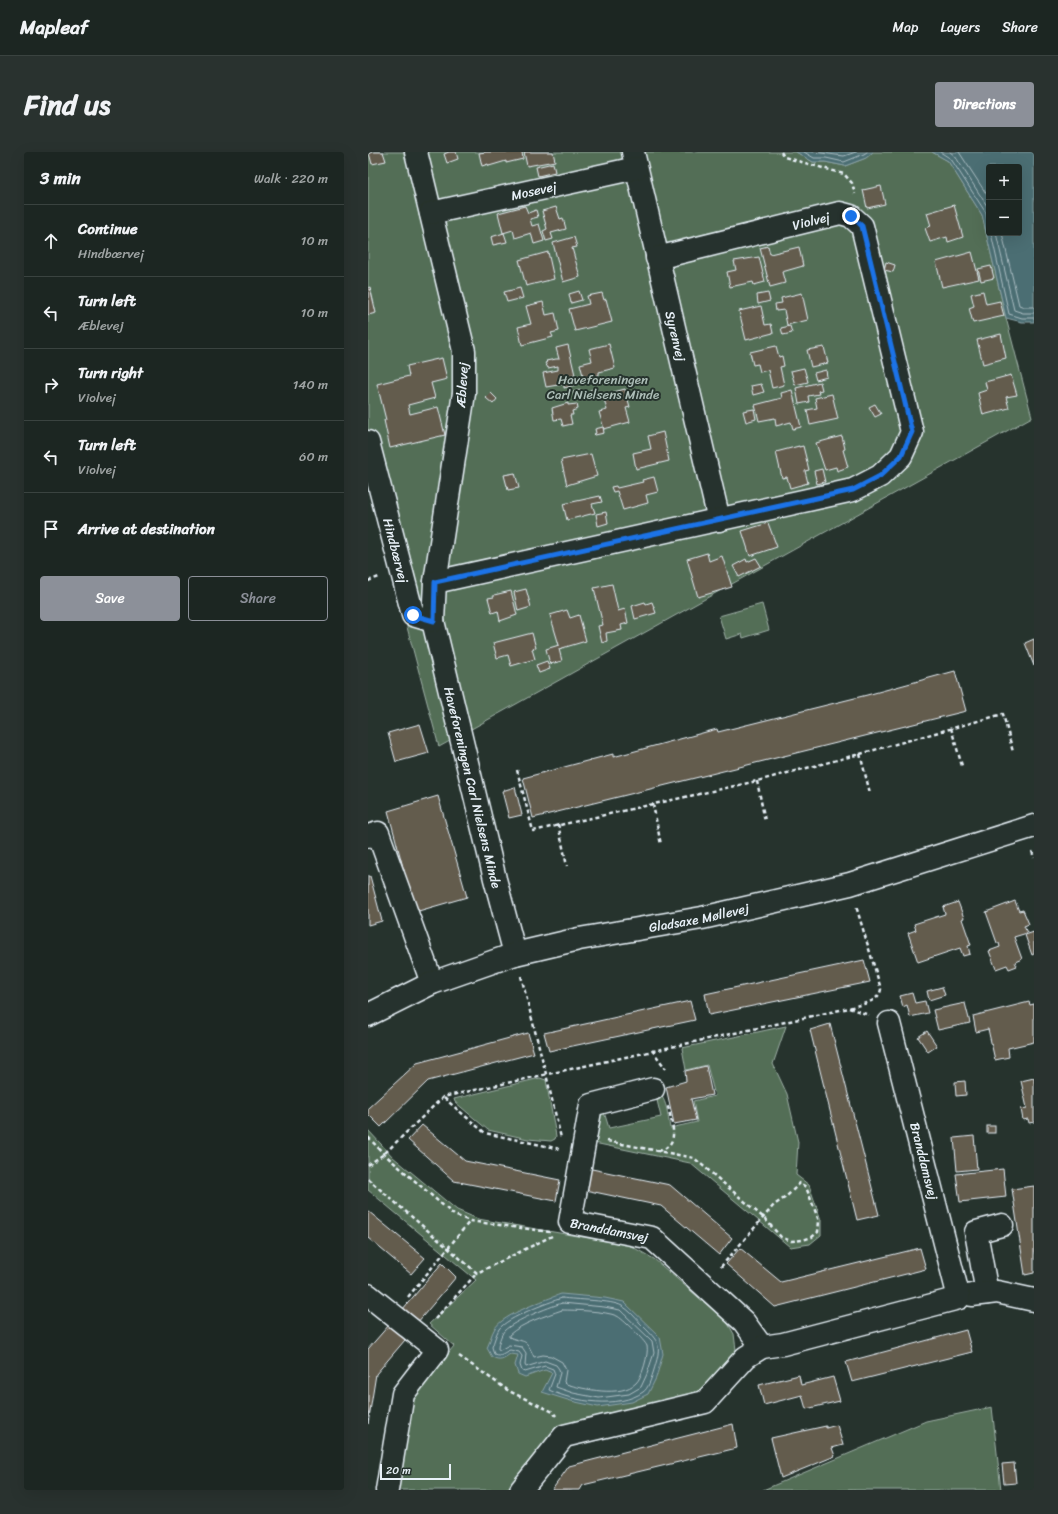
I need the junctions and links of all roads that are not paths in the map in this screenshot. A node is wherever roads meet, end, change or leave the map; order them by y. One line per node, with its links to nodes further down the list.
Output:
1 (416, 152): 3 (street, Æblevej)
2 (635, 160): 3 (street, Mosevej); 4 (street, Syrenvej)
3 (431, 212): 7 (street, Æblevej)
4 (657, 258): 6 (street, Syrenvej); 6 (street, Violvej)
5 (368, 442): 8 (street, Hindbærvej)
6 (719, 520): 7 (street)
7 (435, 582): 8 (street, Æblevej)
8 (434, 621): 11 (street, Haveforeningen Carl Nielsens Minde)
9 (1034, 826): 11 (street, Gladsaxe Møllevej)
10 (368, 836): 12 (street)
11 (515, 954): 12 (street, Gladsaxe Møllevej)
12 (432, 983): 13 (street, Gladsaxe Møllevej)
13 (368, 1015)
14 (889, 1023): 18 (street, Branddamsvej)
15 (653, 1089): 20 (street, Branddamsvej)
16 (1002, 1225): 18 (street)
17 (368, 1294): 21 (street)
18 (974, 1295): 19 (street); 20 (street)
19 (1034, 1300)
20 (762, 1347): 22 (street)
21 (387, 1490)
22 (522, 1490)

